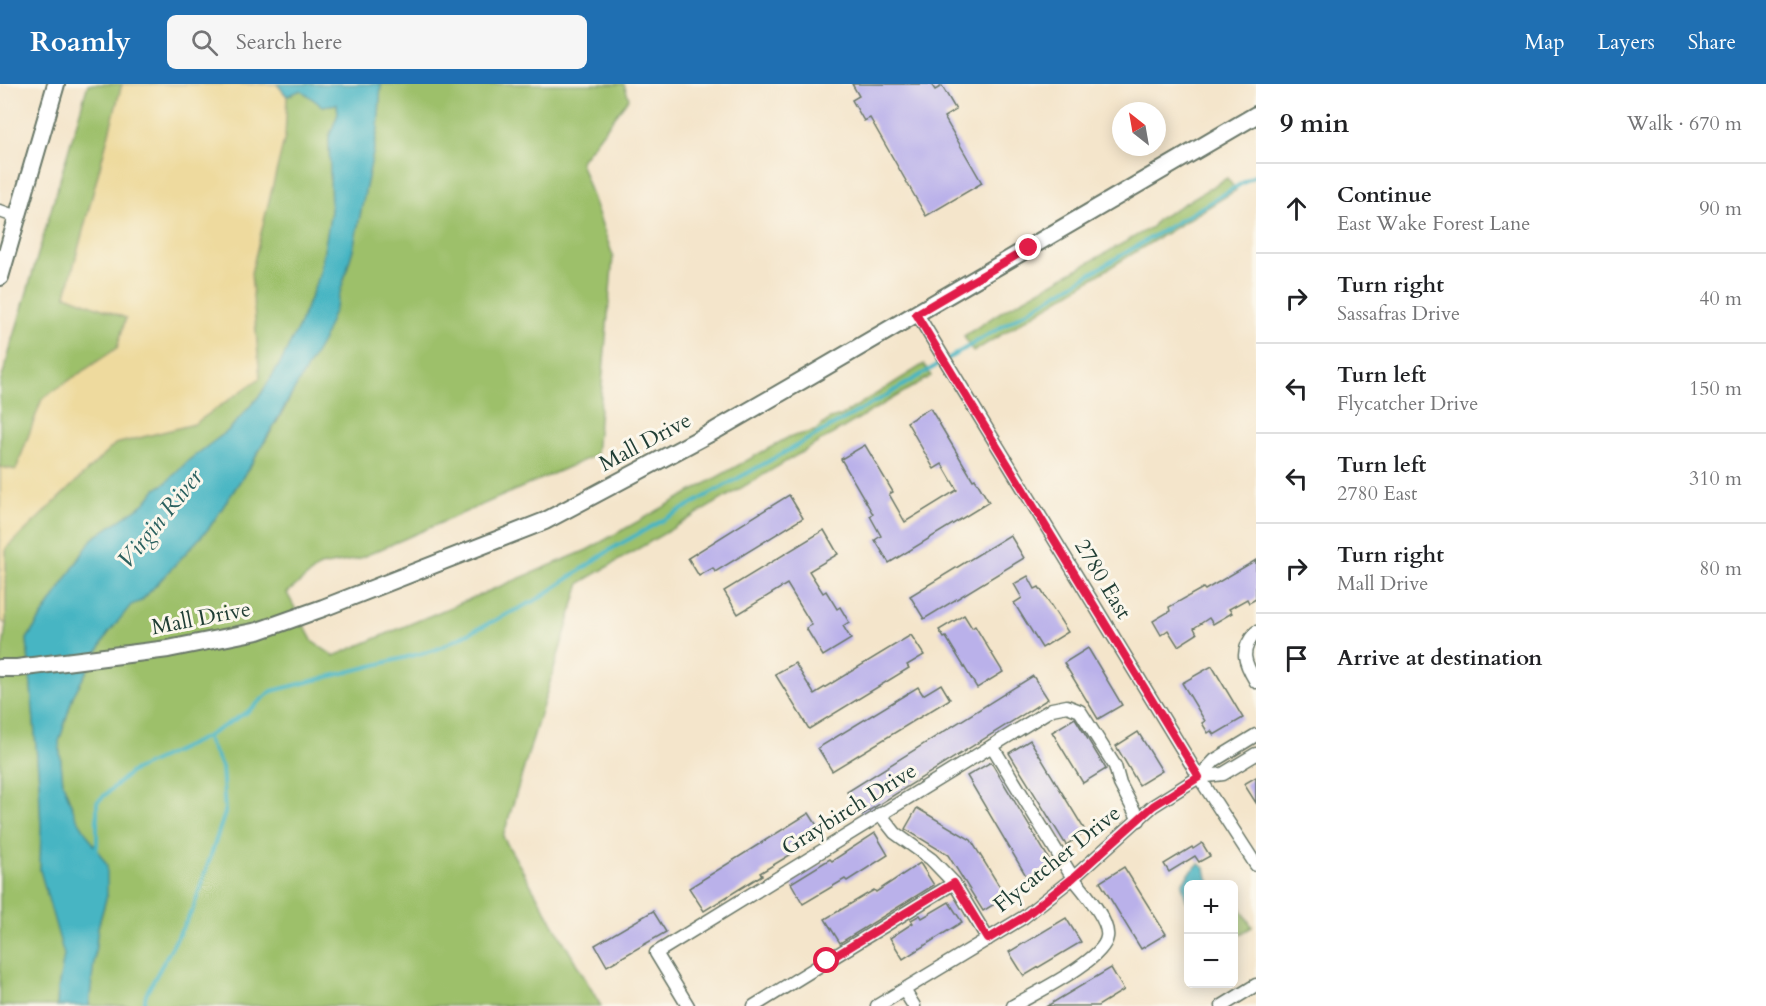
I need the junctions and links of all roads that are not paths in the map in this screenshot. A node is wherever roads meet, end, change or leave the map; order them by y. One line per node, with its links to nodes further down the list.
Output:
1 (56, 84): 4 (main road)
2 (1256, 116): 6 (main road, Mall Drive)
3 (0, 211): 4 (street)
4 (17, 217): 5 (main road)
5 (0, 276)
6 (916, 314): 8 (main road, Mall Drive); 13 (street, 2780 East)
7 (1256, 632): 9 (street)
8 (0, 668)
9 (1256, 682)
10 (1256, 735): 13 (street, Flycatcher Drive)
11 (992, 746): 14 (street, Graybirch Drive); 15 (street, Graybirch Drive); 17 (street)
12 (1256, 754): 13 (street, Flycatcher Drive)
13 (1199, 777): 15 (street, Flycatcher Drive); 16 (street, 2780 East)
14 (880, 814): 18 (street); 22 (street, Graybirch Drive)
15 (1139, 820): 17 (street, Flycatcher Drive)
16 (1256, 865)
17 (1073, 878): 19 (street, Flycatcher Drive); 26 (street)
18 (954, 883): 19 (street); 23 (street)
19 (988, 939): 21 (street, Flycatcher Drive)
20 (1256, 985): 27 (street)
21 (904, 990): 24 (street, Flycatcher Drive); 25 (street)
22 (688, 1006)
23 (754, 1006)
24 (877, 1006)
25 (914, 1006)
26 (1013, 1006)
27 (1222, 1006)

